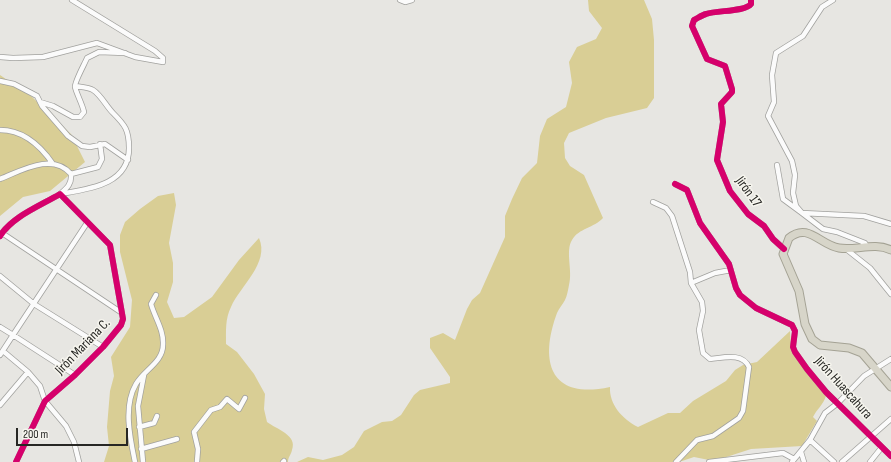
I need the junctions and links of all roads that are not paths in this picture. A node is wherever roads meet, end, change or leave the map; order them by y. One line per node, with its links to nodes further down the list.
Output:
1 (72, 0): 6 (street)
2 (400, 0): 3 (street)
3 (412, 0)
4 (751, 0): 27 (street, Jirón 17)
5 (833, 0): 21 (street)
6 (127, 53): 7 (street); 9 (street)
7 (0, 57)
8 (0, 81): 10 (street)
9 (75, 86): 10 (street); 13 (street)
10 (40, 102): 12 (street)
11 (0, 130): 14 (street)
12 (100, 144): 13 (street); 16 (street)
13 (128, 160): 19 (street)
14 (53, 164): 16 (street); 17 (street)
15 (777, 166): 21 (street)
16 (70, 174): 19 (street)
17 (0, 179)
18 (675, 184): 30 (street)
19 (60, 194): 22 (street, Jirón Mariana C.); 24 (street)
20 (653, 202): 32 (street)
21 (802, 213): 23 (street); 25 (street)
22 (87, 223): 29 (street); 36 (street, Jirón Mariana C.)
23 (891, 224)
24 (1, 235): 29 (street)
25 (867, 247): 26 (highway); 28 (highway)
26 (846, 249): 27 (highway); 33 (street)
27 (784, 250): 42 (highway)
28 (891, 250)
29 (56, 270): 35 (street); 36 (street)
30 (731, 270): 32 (street); 49 (street, Jirón Huascahura)
31 (0, 276): 35 (street)
32 (691, 284): 67 (street)
33 (891, 294)
34 (156, 295): 44 (street)
35 (34, 304): 38 (street); 39 (street)
36 (122, 313): 39 (street, Jirón Mariana C.)
37 (0, 327): 38 (street)
38 (13, 336): 40 (street); 45 (street)
39 (103, 347): 45 (street, Jirón Mariana C.)
40 (1, 353): 43 (street)
41 (891, 359): 42 (street)
42 (876, 368): 46 (highway); 49 (street)
43 (28, 372): 48 (street); 50 (street)
44 (144, 374): 53 (street); 64 (street)
45 (75, 375): 48 (street, Jirón Mariana C.)
46 (891, 387)
47 (245, 398): 66 (street)
48 (45, 401): 62 (street, Jirón Mariana C.); 63 (street)
49 (838, 403): 54 (street, Jirón Huascahura); 56 (street)
50 (0, 405)
51 (157, 416): 53 (street)
52 (891, 419): 54 (street)
53 (139, 427): 58 (street)
54 (871, 436): 57 (street, Jirón Huascahura); 71 (street)
55 (177, 439): 58 (street)
56 (810, 440): 59 (street); 70 (street)
57 (882, 447): 60 (street, Jirón Huascahura); 72 (street)
58 (141, 449): 65 (street)
59 (801, 452): 61 (street); 69 (street)
60 (891, 456)
61 (793, 460): 68 (street)
62 (17, 462)
63 (79, 462)
64 (134, 462)
65 (143, 462)
66 (197, 462)
67 (676, 462)
68 (710, 462)
69 (804, 462)
70 (834, 462)
71 (842, 462)
72 (870, 462)

